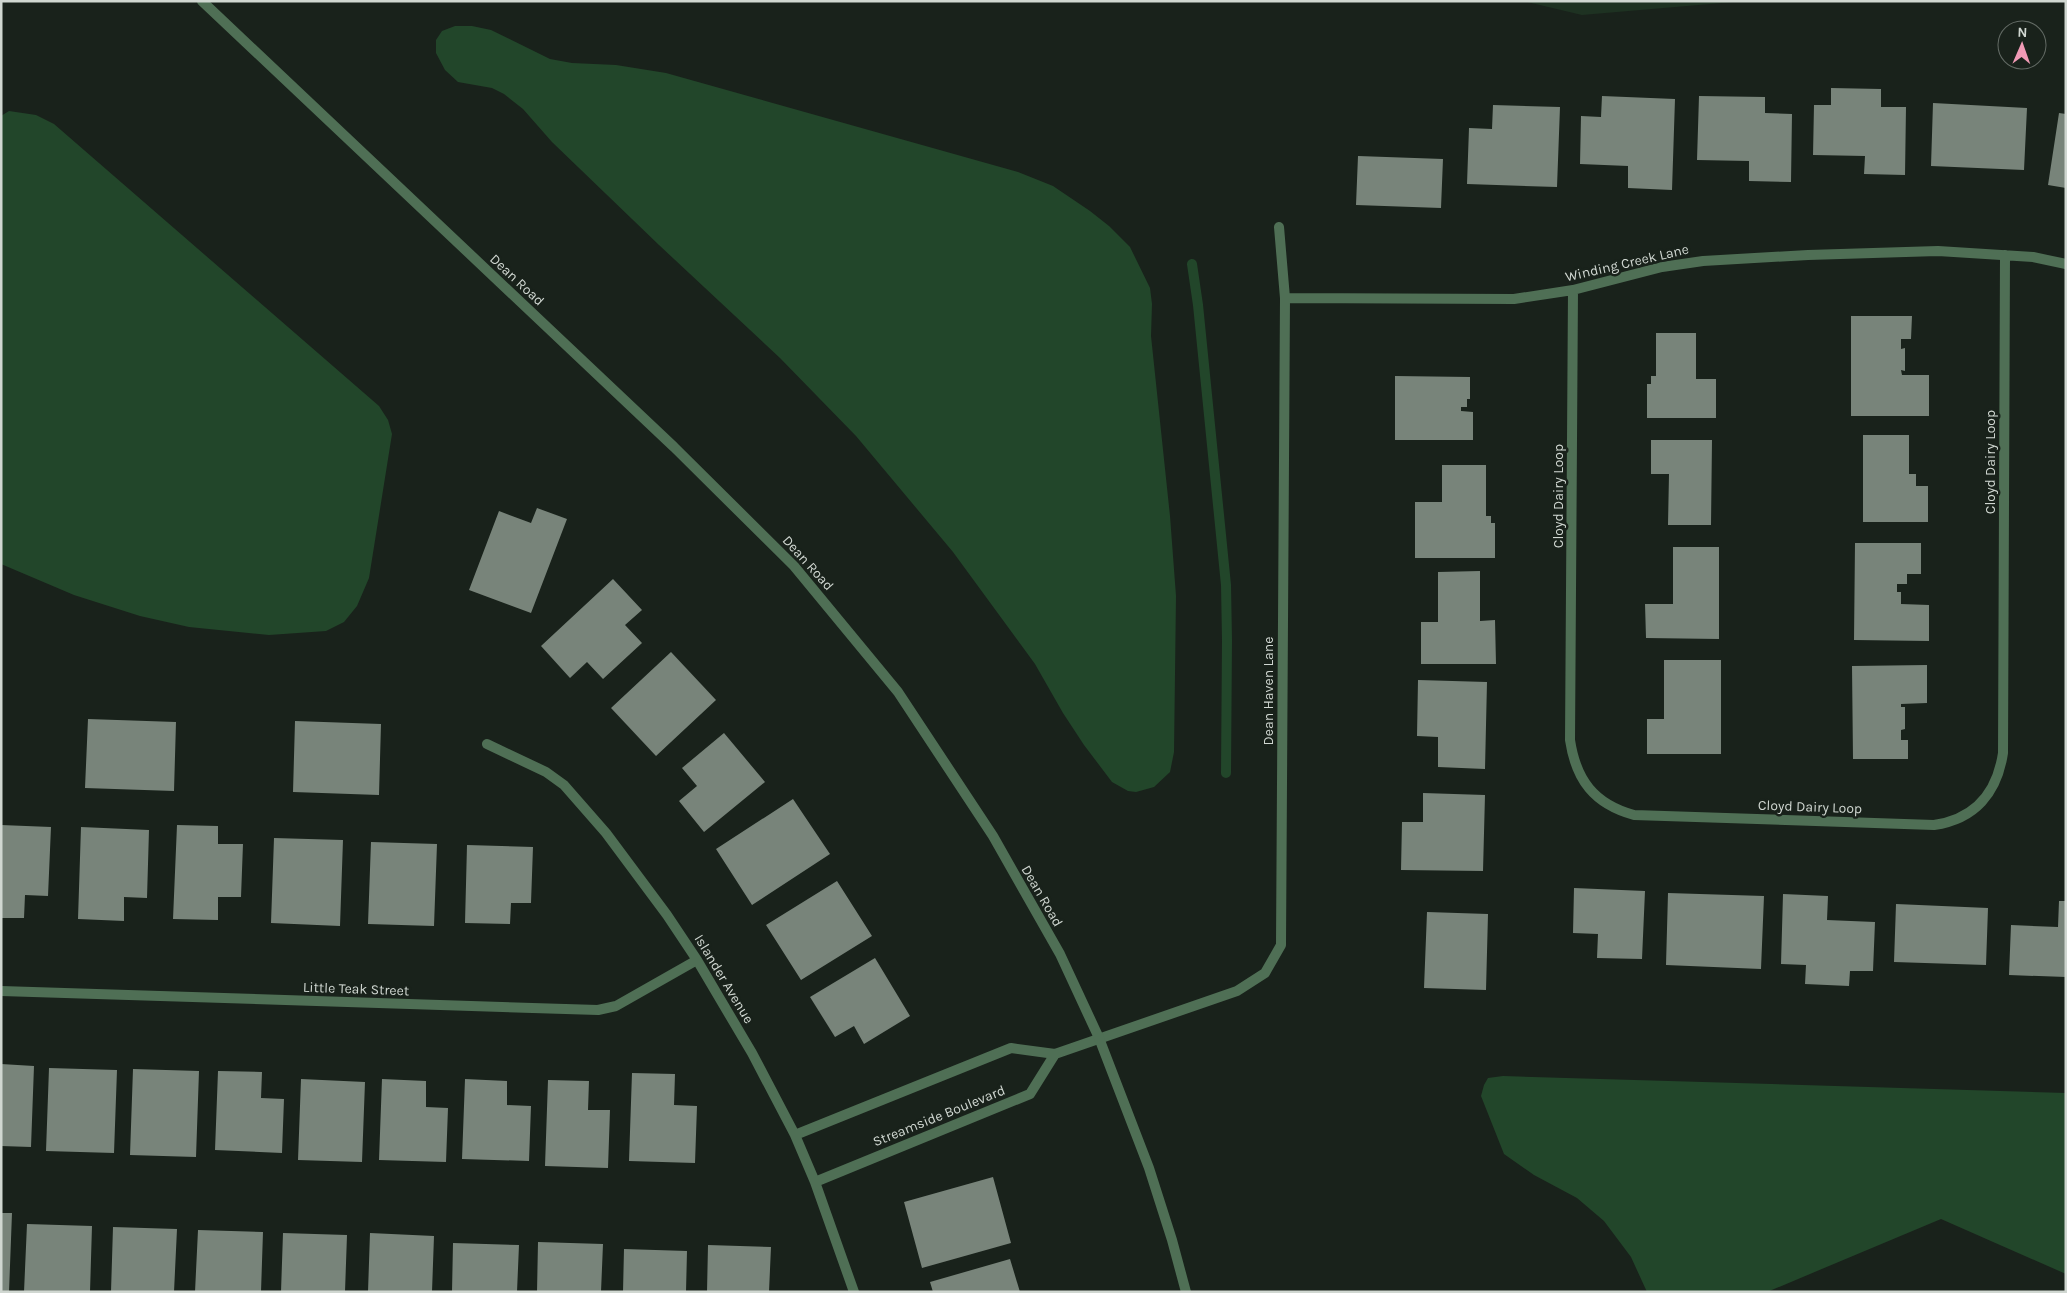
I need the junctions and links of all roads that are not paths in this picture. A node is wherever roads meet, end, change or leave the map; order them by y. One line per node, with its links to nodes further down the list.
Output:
1 (202, 1): 10 (street, Dean Road)
2 (1279, 227): 6 (street, Dean Haven Lane)
3 (2005, 255): 4 (street, Winding Creek Lane); 5 (street, Winding Creek Lane); 5 (street, Cloyd Dairy Loop)
4 (2066, 264)
5 (1573, 290): 6 (street, Winding Creek Lane)
6 (1285, 298): 10 (street, Dean Haven Lane)
7 (488, 744): 8 (street, Islander Avenue)
8 (697, 960): 9 (street, Little Teak Street); 12 (street, Islander Avenue)
9 (1, 991)
10 (1099, 1038): 11 (street); 15 (street, Dean Road)
11 (1054, 1054): 12 (street); 13 (street, Streamside Boulevard)
12 (795, 1135): 13 (street, Islander Avenue)
13 (815, 1182): 14 (street, Islander Avenue)
14 (854, 1292)
15 (1186, 1292)

